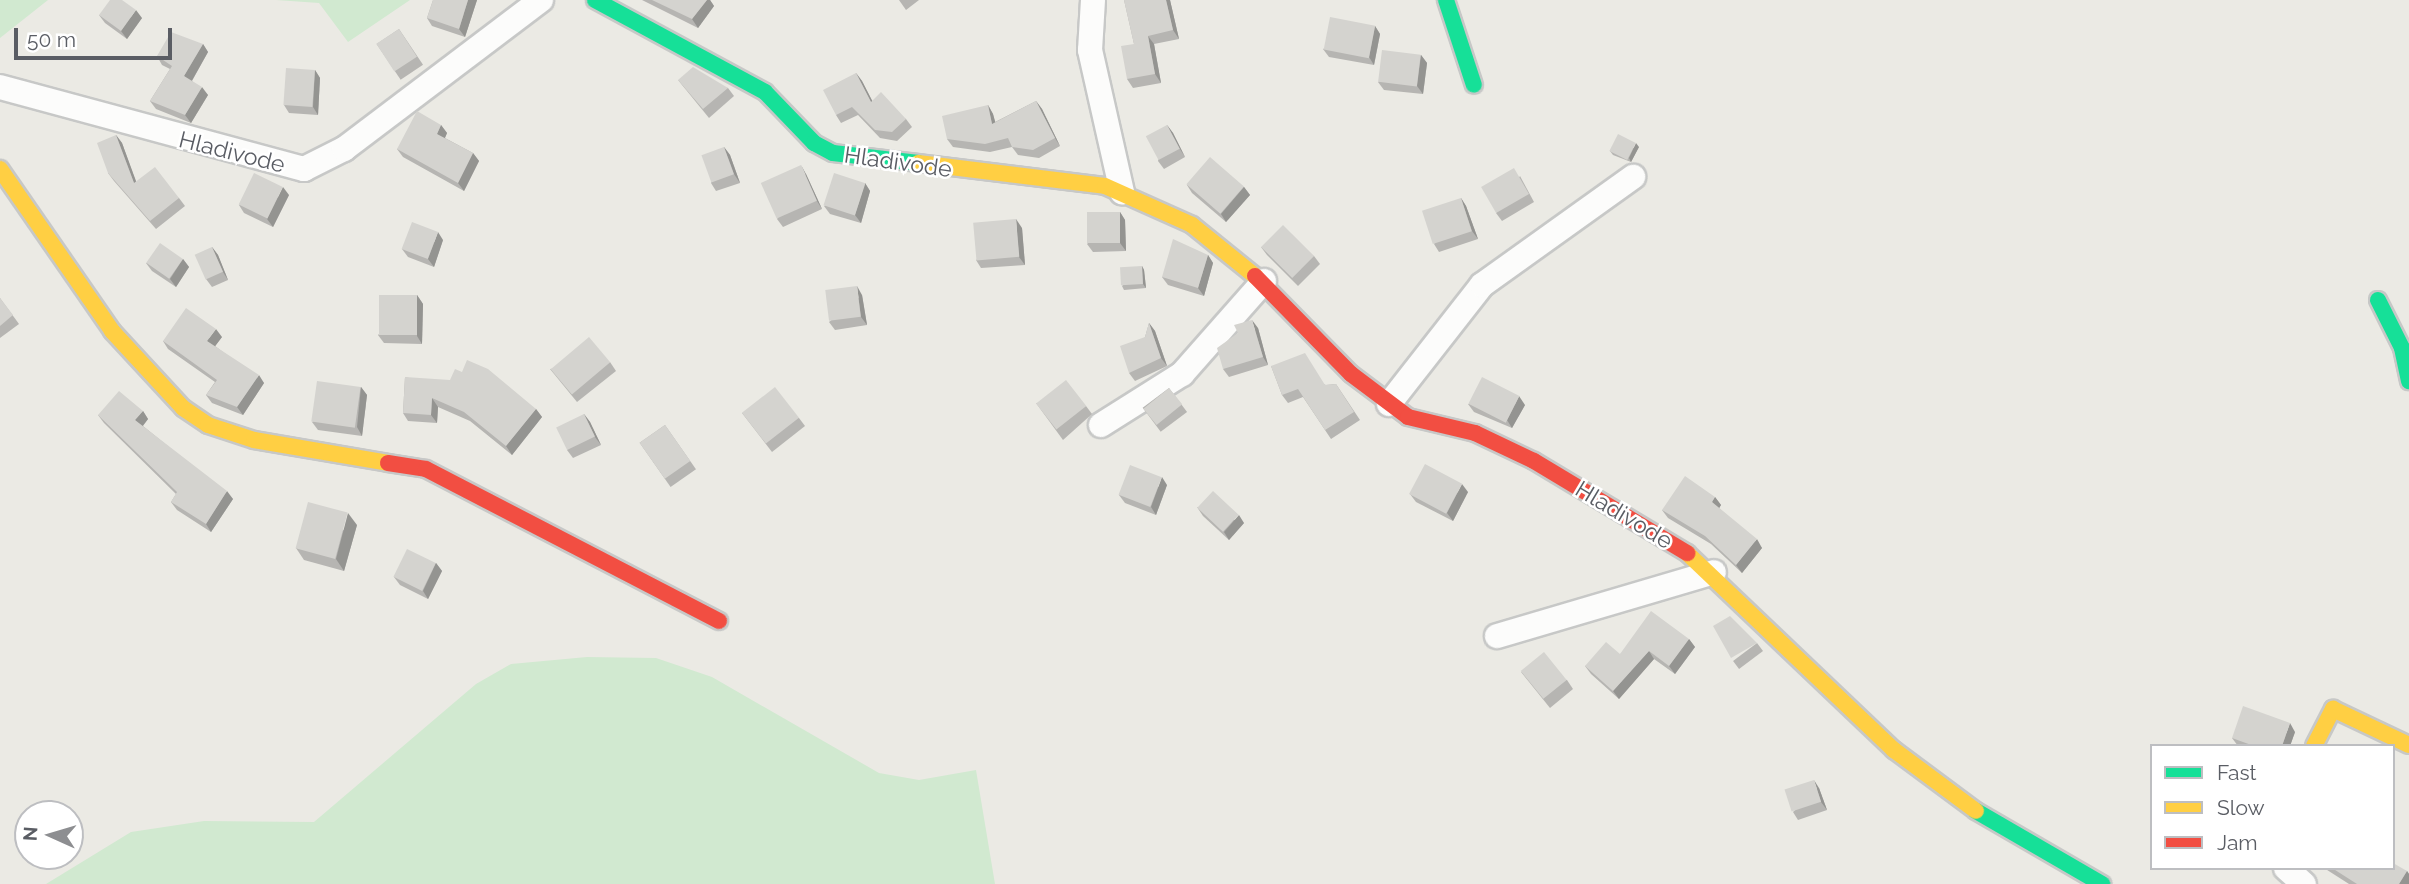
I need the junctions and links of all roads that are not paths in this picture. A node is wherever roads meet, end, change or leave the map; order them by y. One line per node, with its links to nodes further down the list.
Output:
1 (541, 0): 6 (street, Hladivode)
2 (594, 0): 9 (street, Hladivode)
3 (1093, 0): 9 (street)
4 (1446, 0): 5 (street)
5 (1474, 85)
6 (0, 86)
7 (0, 169): 16 (street)
8 (1633, 177): 13 (street)
9 (1122, 192): 10 (street, Hladivode)
10 (1264, 281): 13 (street, Hladivode); 14 (street)
11 (2378, 300): 12 (street)
12 (2409, 381)
13 (1389, 404): 15 (street, Hladivode)
14 (1101, 425)
15 (1714, 572): 17 (street); 21 (street, Hladivode)
16 (719, 621)
17 (1497, 636)
18 (2315, 744): 19 (street)
19 (2409, 744)
20 (2288, 870): 22 (street)
21 (2102, 884)
22 (2304, 884)

